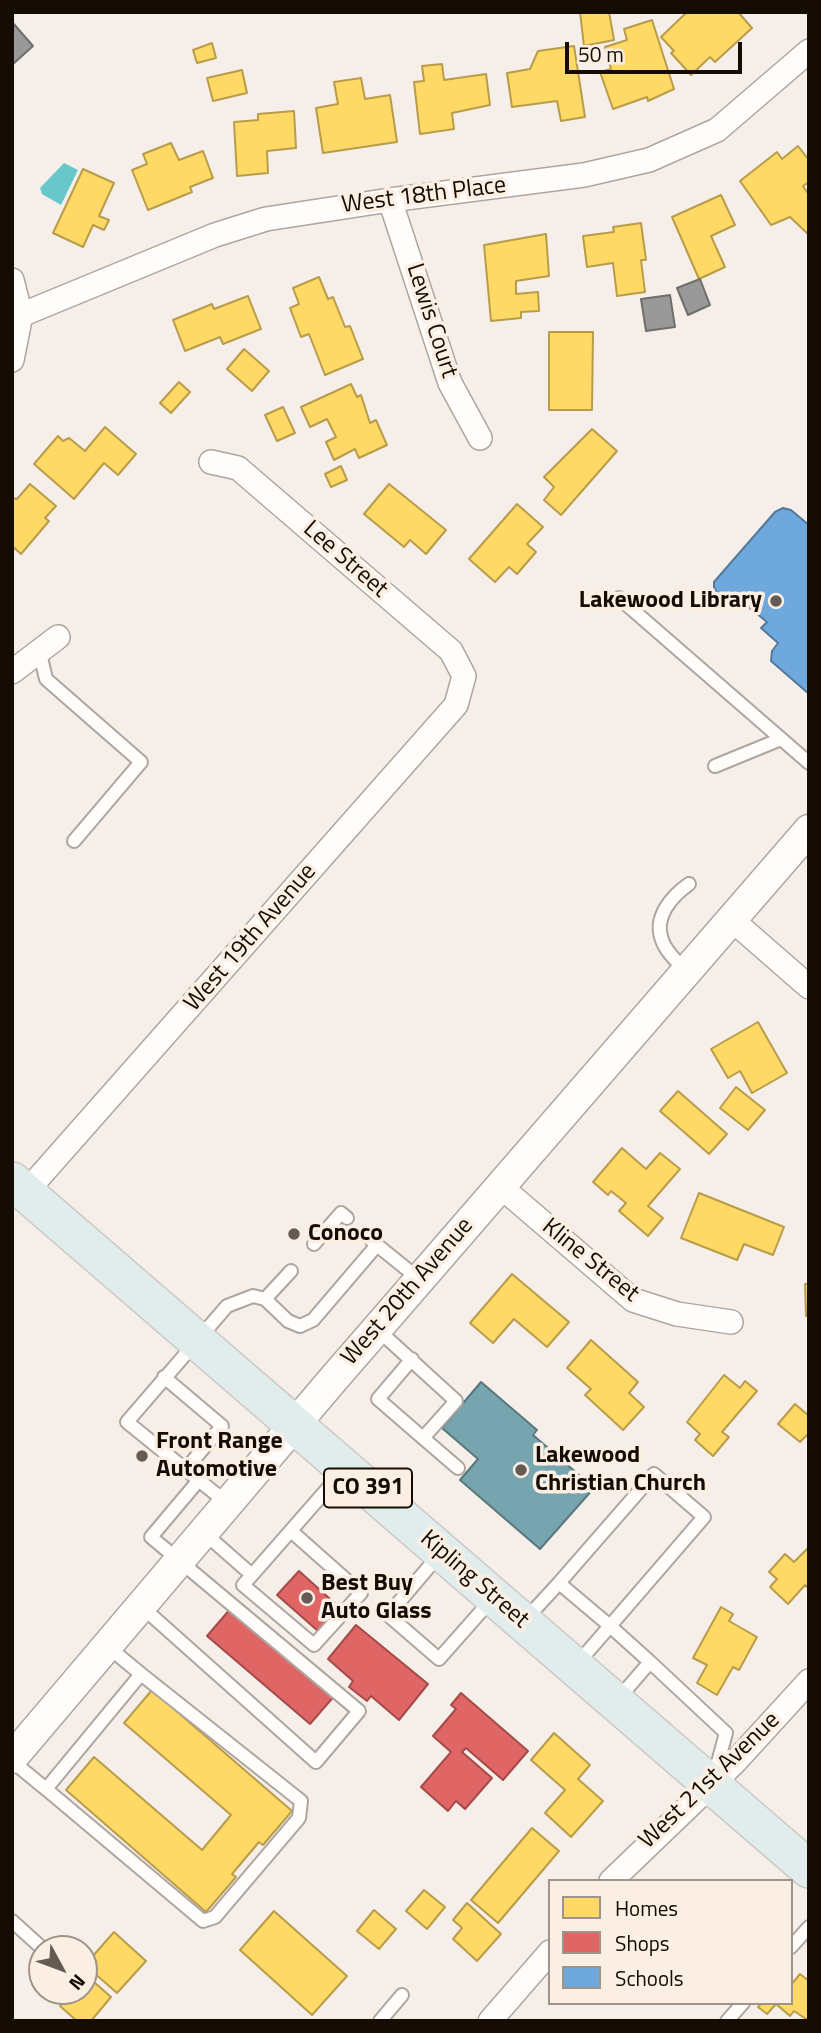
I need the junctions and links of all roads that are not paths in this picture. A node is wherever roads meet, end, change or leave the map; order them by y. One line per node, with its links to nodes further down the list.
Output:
1 (809, 51): 2 (street, West 18th Place)
2 (390, 200): 4 (street, West 18th Place); 6 (street, Lewis Court)
3 (12, 280): 4 (street)
4 (21, 315): 5 (street)
5 (12, 360)
6 (480, 438)
7 (211, 462): 11 (street, Lee Street)
8 (619, 598): 12 (lane)
9 (48, 643): 10 (street); 16 (lane)
10 (12, 672)
11 (464, 676): 22 (street, West 19th Avenue)
12 (782, 739): 13 (lane); 14 (lane)
13 (809, 762)
14 (715, 766)
15 (809, 830): 18 (street, West 20th Avenue)
16 (74, 841)
17 (689, 884): 19 (lane)
18 (731, 919): 19 (street, West 20th Avenue); 20 (street)
19 (686, 972): 21 (street, West 20th Avenue)
20 (809, 987)
21 (500, 1186): 26 (street, West 20th Avenue); 28 (street, Kline Street)
22 (18, 1191): 30 (main road, Kipling Street / CO 391)
23 (347, 1218): 24 (lane)
24 (314, 1244)
25 (291, 1271): 27 (lane)
26 (420, 1279): 27 (lane); 29 (street, West 20th Avenue)
27 (265, 1299): 30 (lane)
28 (731, 1322)
29 (377, 1329): 31 (lane); 33 (street, West 20th Avenue)
30 (195, 1341): 32 (lane); 33 (main road, Kipling Street / CO 391)
31 (412, 1359): 34 (lane); 34 (lane)
32 (164, 1377): 37 (lane); 37 (lane)
33 (294, 1425): 35 (main road, Kipling Street / CO 391); 39 (street, West 20th Avenue)
34 (423, 1438): 36 (lane)
35 (345, 1468): 40 (lane); 42 (main road, Kipling Street / CO 391)
36 (458, 1468)
37 (186, 1469): 38 (lane)
38 (199, 1480): 39 (lane); 43 (lane)
39 (228, 1503): 41 (street, West 20th Avenue)
40 (290, 1531): 44 (lane); 44 (lane)
41 (203, 1532): 43 (street, West 20th Avenue); 44 (lane)
42 (441, 1552): 46 (main road, Kipling Street / CO 391); 46 (lane)
43 (179, 1561): 47 (street, West 20th Avenue); 47 (lane)
44 (252, 1575)
45 (559, 1583): 48 (lane); 49 (lane); 49 (lane)
46 (494, 1597): 48 (main road, Kipling Street / CO 391)
47 (141, 1606): 50 (street, West 20th Avenue)
48 (523, 1623): 52 (main road, Kipling Street / CO 391)
49 (610, 1626): 51 (lane); 52 (lane)
50 (107, 1645): 53 (lane); 56 (street, West 20th Avenue)
51 (650, 1662): 55 (lane); 57 (lane)
52 (575, 1667): 55 (main road, Kipling Street / CO 391)
53 (141, 1674): 58 (lane); 58 (lane)
54 (809, 1681): 57 (street, West 21st Avenue)
55 (615, 1702): 57 (main road, Kipling Street / CO 391)
56 (12, 1760): 58 (lane)
57 (712, 1785): 59 (main road, Kipling Street / CO 391); 60 (street, West 21st Avenue)
58 (46, 1789)
59 (809, 1869)
60 (613, 1879)
61 (12, 1921): 63 (lane)
62 (809, 1927): 64 (lane)
63 (28, 1935)
64 (793, 1945)
65 (548, 1954): 69 (street)
66 (402, 1996): 68 (lane)
67 (741, 2005): 70 (lane)
68 (380, 2021)
69 (491, 2021)
70 (727, 2021)

